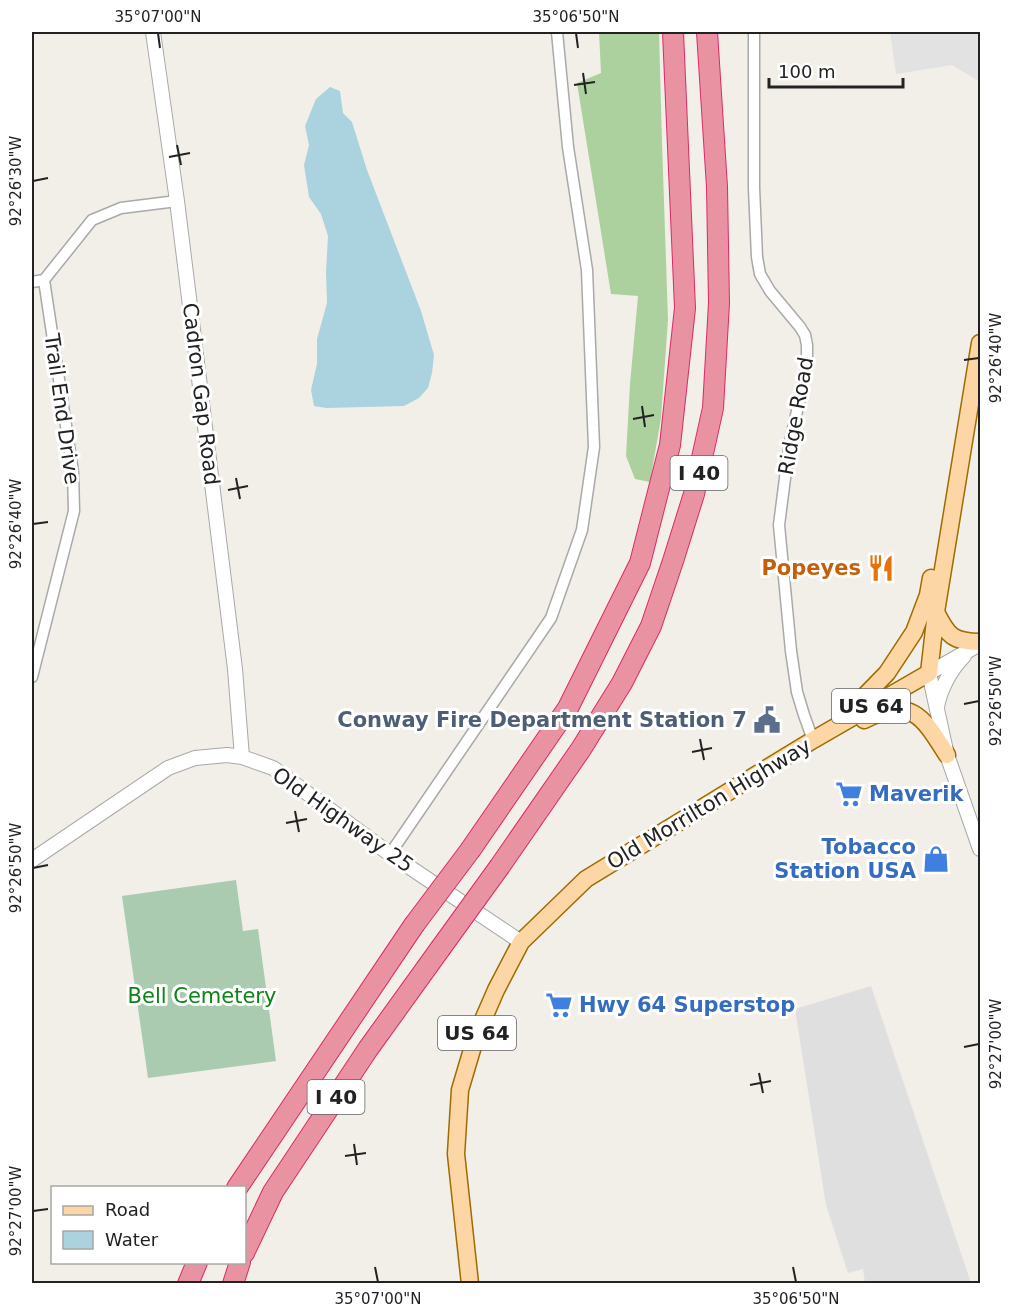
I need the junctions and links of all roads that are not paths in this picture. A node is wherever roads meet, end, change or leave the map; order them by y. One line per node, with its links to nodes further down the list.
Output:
1 (153, 32): 6 (street, Cadron Gap Road)
2 (557, 32): 20 (street)
3 (673, 32): 23 (highway, I 40, bridge)
4 (709, 32): 24 (highway, I 40, bridge)
5 (754, 32): 16 (street, Ridge Road)
6 (177, 201): 7 (street); 18 (street, Cadron Gap Road)
7 (44, 280): 8 (street); 14 (street, Trail End Drive)
8 (32, 282)
9 (981, 343): 10 (main road, US 64)
10 (960, 467): 11 (main road, US 64); 16 (main road)
11 (936, 612): 12 (main road); 13 (main road, US 64)
12 (977, 645): 13 (street); 15 (street)
13 (929, 673): 15 (street); 16 (main road, Old Morrilton Highway / US 64)
14 (32, 677)
15 (937, 712): 17 (street)
16 (813, 740): 17 (main road); 22 (main road, Old Morrilton Highway / US 64)
17 (947, 755): 19 (street)
18 (242, 757): 20 (street, Old Highway 25); 21 (street, Old Highway 25)
19 (980, 843)
20 (390, 855): 22 (street, Old Highway 25)
21 (32, 859)
22 (521, 942): 29 (main road, Old Morrilton Highway / US 64)
23 (238, 1186)
24 (246, 1249)
25 (197, 1264): 27 (highway)
26 (240, 1264): 28 (highway)
27 (188, 1284)
28 (233, 1284)
29 (470, 1284)

